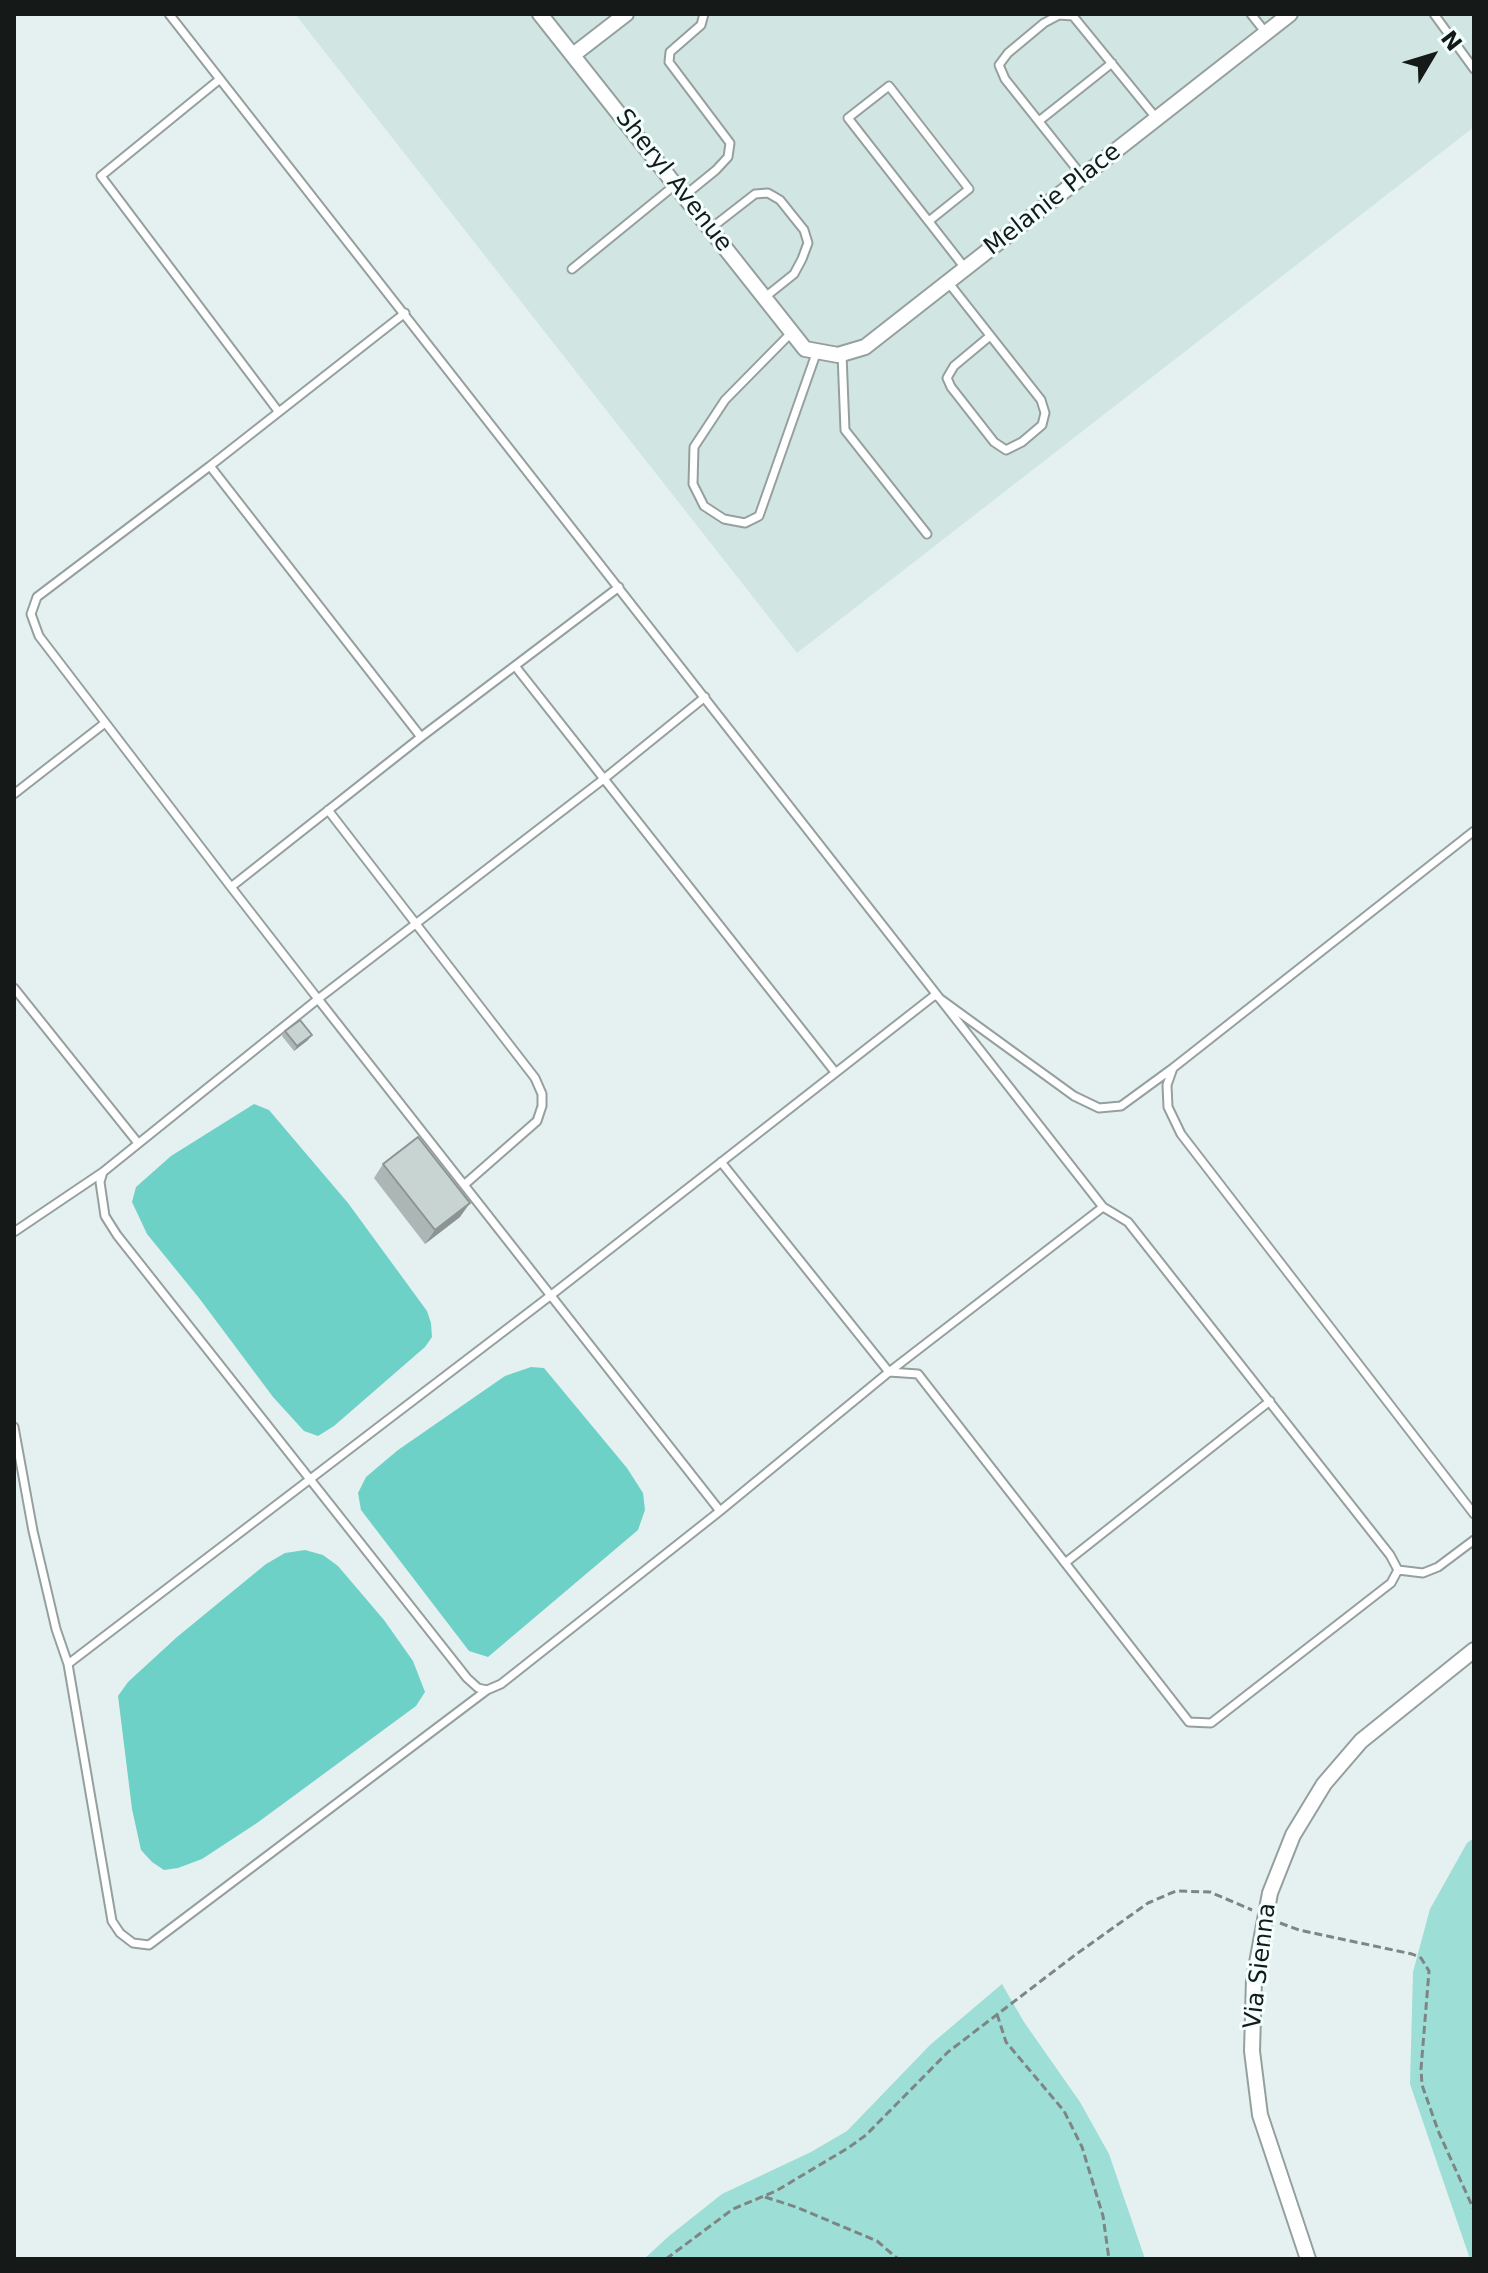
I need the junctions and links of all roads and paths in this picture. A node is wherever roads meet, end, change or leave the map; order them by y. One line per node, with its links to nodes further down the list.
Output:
1 (169, 14): 12 (lane)
2 (540, 14): 9 (street, Sheryl Avenue)
3 (626, 14): 9 (street)
4 (704, 14): 16 (lane)
5 (1251, 14): 8 (lane)
6 (1290, 14): 8 (street, Melanie Place)
7 (1434, 14): 11 (lane)
8 (1266, 33): 13 (street, Melanie Place)
9 (573, 55): 16 (street, Sheryl Avenue)
10 (1112, 63): 13 (lane); 14 (lane); 14 (lane)
11 (1474, 69)
12 (220, 79): 23 (lane); 28 (lane)
13 (1157, 119): 15 (street, Melanie Place)
14 (1039, 121): 15 (lane)
15 (1083, 177): 19 (street, Melanie Place)
16 (680, 190): 18 (street, Sheryl Avenue); 20 (lane)
17 (929, 221): 17 (lane); 19 (lane)
18 (710, 229): 22 (street, Sheryl Avenue); 22 (lane)
19 (965, 268): 21 (street, Melanie Place)
20 (572, 269)
21 (948, 282): 25 (lane); 27 (street, Melanie Place)
22 (764, 298): 24 (street, Sheryl Avenue)
23 (405, 313): 28 (lane); 31 (lane)
24 (792, 332): 26 (street, Sheryl Avenue); 26 (lane)
25 (990, 336): 25 (lane)
26 (811, 350): 27 (street)
27 (842, 354): 30 (lane)
28 (278, 411): 29 (lane)
29 (210, 466): 34 (lane); 35 (lane)
30 (927, 534)
31 (619, 587): 32 (lane); 33 (lane)
32 (515, 666): 35 (lane); 36 (lane)
33 (705, 697): 36 (lane); 43 (lane)
34 (105, 723): 37 (lane); 40 (lane)
35 (421, 737): 38 (lane)
36 (605, 778): 41 (lane); 46 (lane)
37 (14, 794)
38 (328, 810): 40 (lane); 41 (lane)
39 (1474, 831): 45 (lane)
40 (231, 887): 44 (lane)
41 (417, 924): 44 (lane); 50 (lane)
42 (14, 988): 47 (lane)
43 (935, 995): 45 (lane); 46 (lane); 51 (lane)
44 (318, 999): 47 (lane); 50 (lane)
45 (1173, 1068): 59 (lane)
46 (835, 1072): 48 (lane)
47 (138, 1143): 49 (lane)
48 (721, 1162): 53 (lane); 54 (lane)
49 (103, 1172): 52 (lane); 57 (lane)
50 (464, 1185): 53 (lane)
51 (1103, 1207): 54 (lane); 55 (lane)
52 (14, 1232)
53 (550, 1296): 57 (lane); 58 (lane)
54 (889, 1372): 58 (lane); 61 (lane)
55 (1270, 1401): 61 (lane); 62 (lane)
56 (14, 1427): 64 (lane)
57 (310, 1479): 64 (lane); 65 (lane)
58 (720, 1511): 65 (lane)
59 (1474, 1514)
60 (1474, 1540): 62 (lane)
61 (1065, 1563): 62 (lane)
62 (1398, 1570)
63 (1474, 1650): 66 (street, Via Sienna)
64 (68, 1664): 65 (lane)
65 (487, 1690)
66 (1265, 1918): 67 (path); 69 (path); 73 (street, Via Sienna)
67 (997, 2014): 68 (path); 72 (path)
68 (763, 2196): 70 (path); 71 (path)
69 (1474, 2210)
70 (666, 2259)
71 (898, 2259)
72 (1109, 2259)
73 (1308, 2259)

